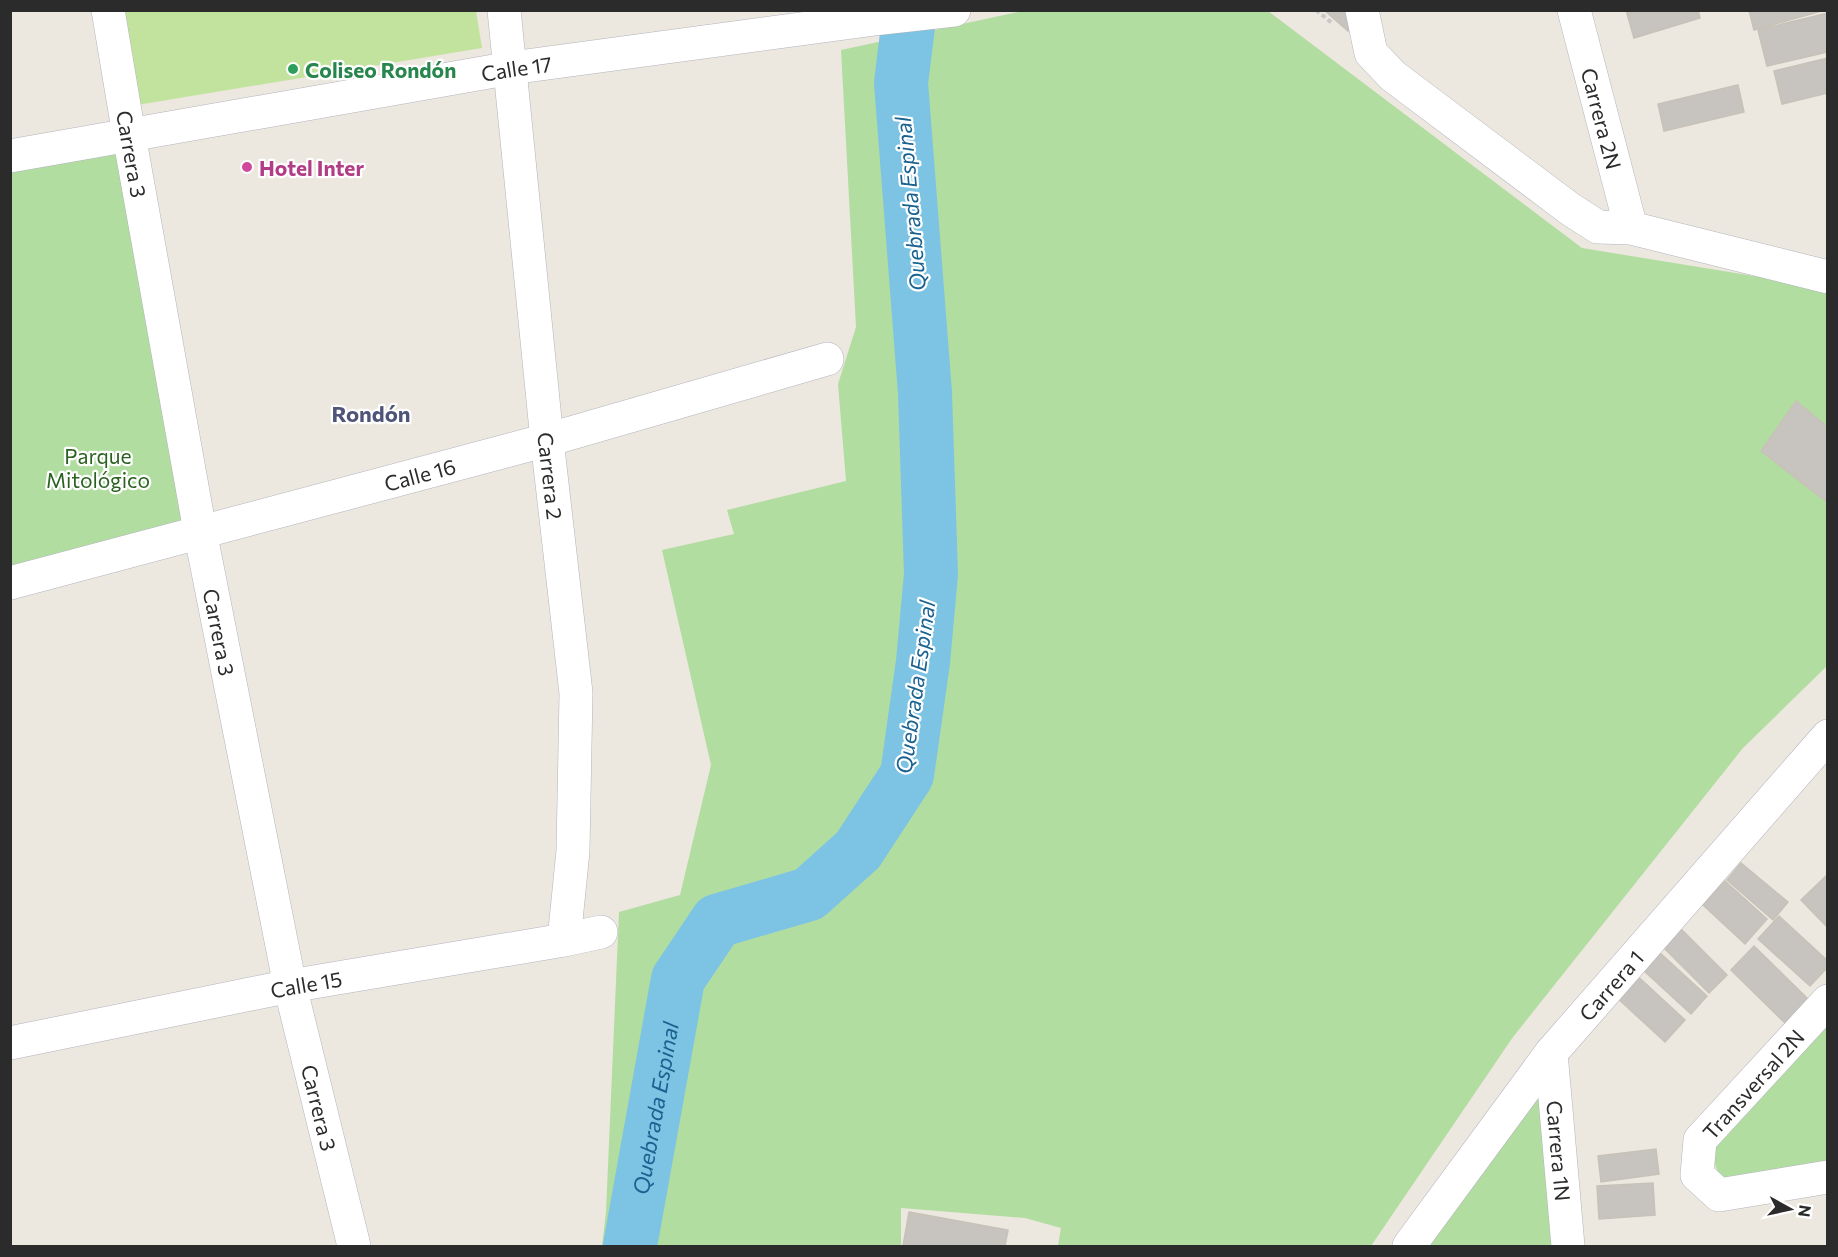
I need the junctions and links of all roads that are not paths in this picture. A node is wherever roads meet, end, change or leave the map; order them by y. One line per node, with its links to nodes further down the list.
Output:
1 (108, 10): 7 (street, Carrera 3)
2 (504, 10): 6 (street, Carrera 2)
3 (954, 10): 6 (street, Calle 17)
4 (1362, 10): 9 (street)
5 (1574, 10): 9 (street, Carrera 2N)
6 (511, 68): 7 (street, Calle 17); 12 (street, Carrera 2)
7 (129, 135): 8 (street, Calle 17); 13 (street, Carrera 3)
8 (10, 156)
9 (1631, 228): 10 (street)
10 (1827, 277)
11 (827, 359): 12 (street, Calle 16)
12 (547, 440): 13 (street, Calle 16); 17 (street, Carrera 2)
13 (200, 531): 14 (street, Calle 16); 18 (street, Carrera 3)
14 (10, 583)
15 (1827, 736): 21 (street, Carrera 1)
16 (601, 932): 17 (street, Calle 15)
17 (564, 940): 18 (street, Calle 15)
18 (290, 986): 20 (street, Calle 15); 23 (street, Carrera 3)
19 (1827, 1002): 22 (street, Transversal 2N)
20 (10, 1043)
21 (1551, 1053): 24 (street, Carrera 1); 25 (street, Carrera 1N)
22 (1827, 1177)
23 (354, 1246)
24 (1409, 1246)
25 (1568, 1246)

